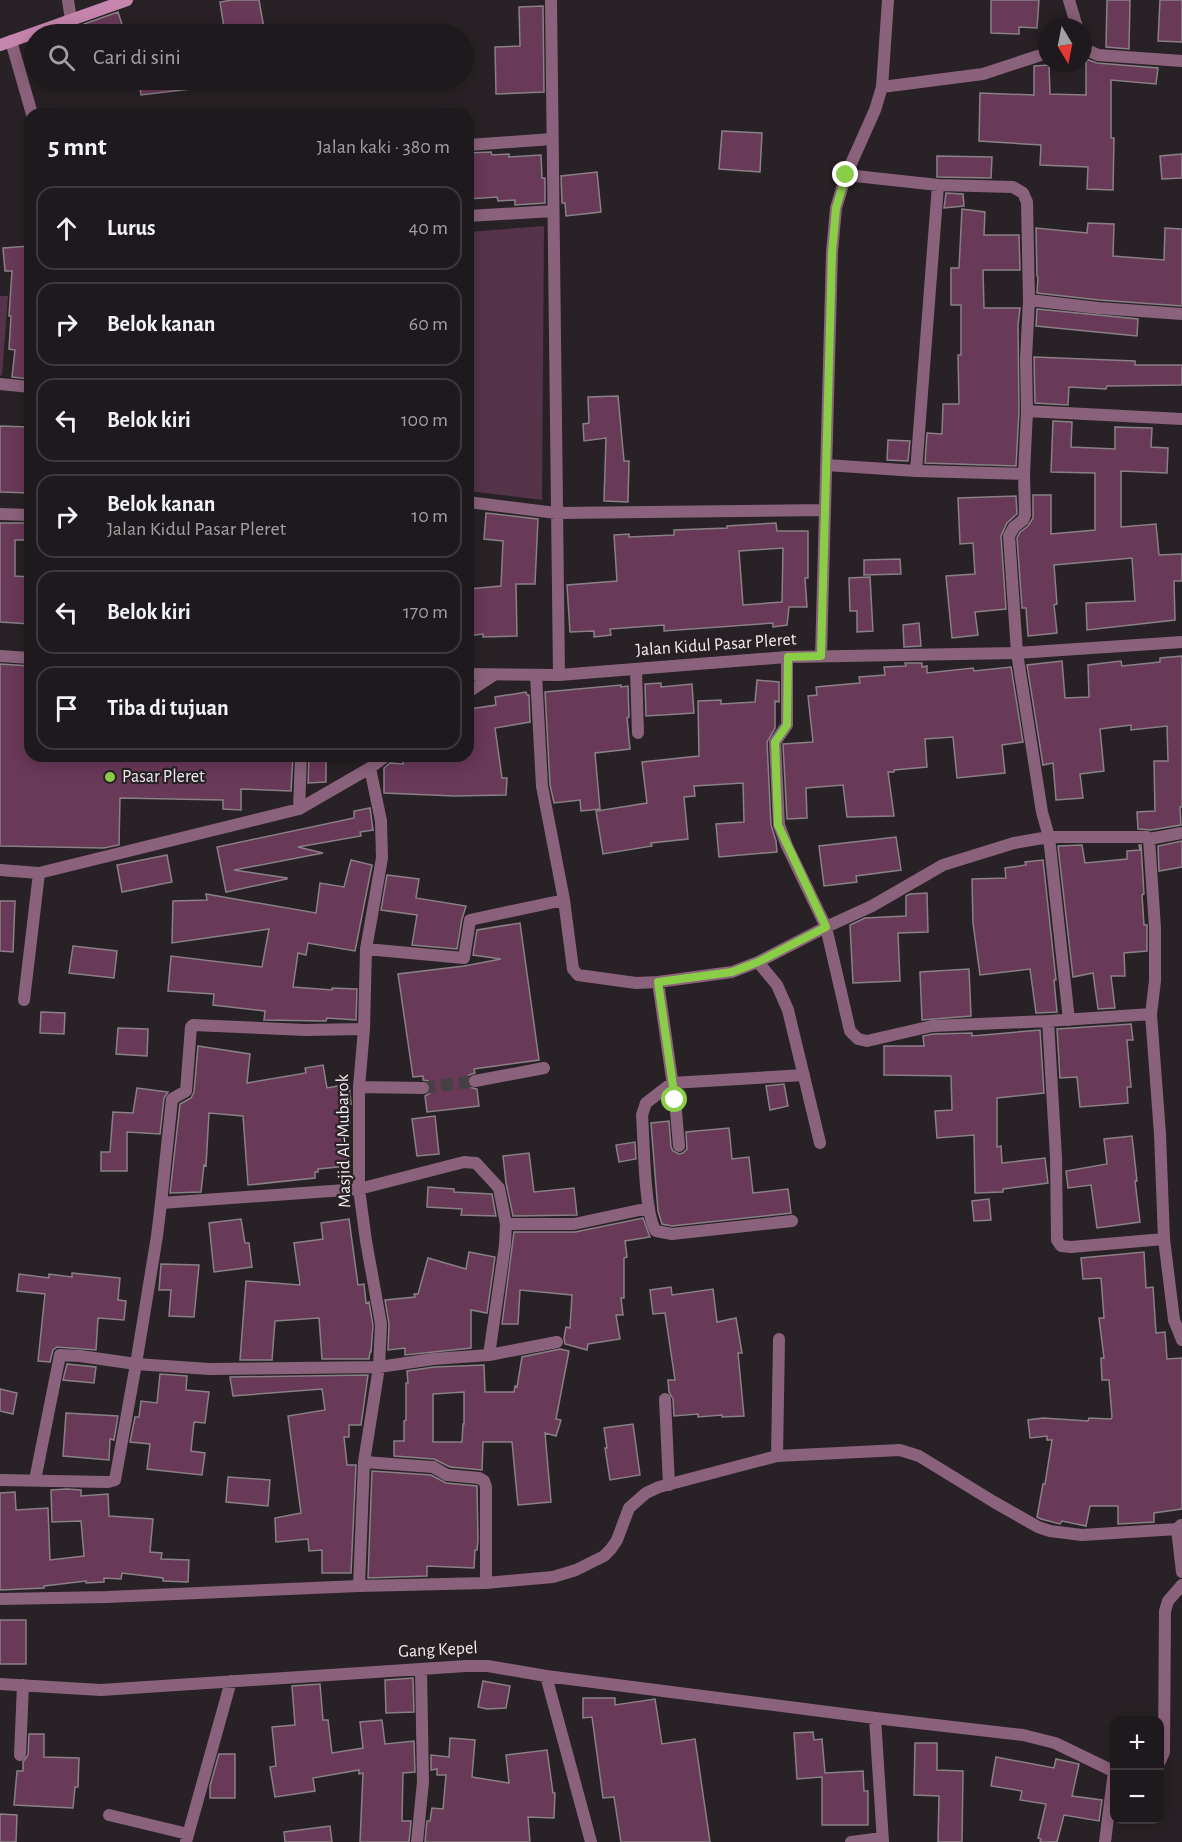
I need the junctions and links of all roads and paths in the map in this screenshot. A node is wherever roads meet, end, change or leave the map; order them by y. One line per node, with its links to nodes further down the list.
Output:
1 (68, 0): 7 (street)
2 (127, 0): 7 (main road)
3 (551, 0): 16 (street)
4 (888, 0): 14 (street)
5 (1069, 0): 6 (street)
6 (1074, 18)
7 (71, 20): 8 (main road)
8 (60, 24)
9 (24, 36): 10 (main road)
10 (5, 43): 15 (street)
11 (1092, 52): 13 (street)
12 (1038, 55): 14 (street)
13 (1182, 61)
14 (882, 87): 18 (street)
15 (30, 108)
16 (552, 139): 17 (street); 20 (street)
17 (474, 145)
18 (846, 175): 19 (street); 28 (street)
19 (938, 185): 22 (street); 29 (street)
20 (553, 211): 21 (street); 33 (street)
21 (474, 216)
22 (1029, 300): 23 (street); 26 (street)
23 (1182, 314)
24 (0, 384): 25 (street)
25 (24, 386)
26 (1027, 411): 27 (street); 30 (street)
27 (1182, 419)
28 (826, 465): 29 (street); 32 (street)
29 (916, 471): 30 (street)
30 (1024, 474): 37 (street)
31 (474, 503): 33 (street)
32 (825, 510): 33 (street); 39 (street)
33 (556, 513): 46 (street)
34 (0, 514): 35 (street)
35 (24, 515)
36 (1182, 642): 37 (street, Jalan Kidul Pasar Pleret)
37 (1017, 653): 39 (street, Jalan Kidul Pasar Pleret); 54 (street)
38 (0, 656): 41 (street)
39 (821, 656): 40 (street, Jalan Kidul Pasar Pleret)
40 (788, 657): 42 (street, Jalan Kidul Pasar Pleret); 59 (street)
41 (24, 658)
42 (636, 669): 46 (street, Jalan Kidul Pasar Pleret); 48 (street)
43 (474, 674): 44 (street, Jalan Kidul Pasar Pleret)
44 (494, 675): 45 (street, Jalan Kidul Pasar Pleret); 47 (street)
45 (536, 675): 46 (street, Jalan Kidul Pasar Pleret); 58 (street)
46 (559, 675)
47 (474, 688)
48 (638, 733)
49 (301, 762): 52 (street)
50 (378, 762): 51 (street)
51 (370, 768): 52 (street); 60 (street, Masjid Al-Mubarok)
52 (300, 809): 57 (street)
53 (1182, 833): 55 (street)
54 (1049, 837): 55 (street); 59 (street); 65 (street)
55 (1149, 839): 64 (street)
56 (0, 870): 57 (street)
57 (39, 873): 63 (street)
58 (564, 900): 60 (street); 62 (street)
59 (826, 927): 61 (street); 66 (street)
60 (366, 949): 67 (street, Masjid Al-Mubarok)
61 (758, 962): 62 (street); 69 (street)
62 (658, 982): 71 (street)
63 (24, 1000)
64 (1151, 1014): 65 (street); 81 (street)
65 (1069, 1020): 66 (street)
66 (1048, 1021): 81 (street)
67 (364, 1029): 72 (street, Masjid Al-Mubarok); 77 (street)
68 (544, 1068): 70 (street)
69 (804, 1074): 71 (street); 74 (street)
70 (475, 1081)
71 (672, 1083): 75 (street); 78 (street)
72 (359, 1087): 73 (street); 76 (street, Masjid Al-Mubarok)
73 (423, 1088)
74 (820, 1143)
75 (679, 1146)
76 (359, 1189): 77 (street); 80 (street); 87 (street, Masjid Al-Mubarok)
77 (160, 1203): 86 (street)
78 (649, 1208): 79 (street); 80 (street)
79 (792, 1221)
80 (506, 1224): 85 (street)
81 (1164, 1239): 83 (street)
82 (779, 1339): 89 (street)
83 (1182, 1340)
84 (556, 1342): 85 (street)
85 (489, 1355): 87 (street)
86 (136, 1364): 87 (street); 92 (street); 92 (street)
87 (379, 1367): 90 (street, Masjid Al-Mubarok)
88 (665, 1399): 93 (street)
89 (777, 1456): 93 (street); 94 (street)
90 (364, 1462): 96 (street); 98 (street, Masjid Al-Mubarok)
91 (0, 1480): 92 (street)
92 (35, 1480)
93 (669, 1485): 96 (street)
94 (1180, 1527): 95 (street)
95 (1182, 1572)
96 (486, 1582): 98 (street)
97 (1182, 1585): 105 (street)
98 (359, 1586): 99 (street)
99 (0, 1599)
100 (421, 1668): 101 (street, Gang Kepel); 102 (street, Gang Kepel); 113 (street)
101 (546, 1676): 106 (street, Gang Kepel); 114 (street)
102 (231, 1681): 104 (street, Gang Kepel); 111 (street)
103 (0, 1684): 104 (street, Gang Kepel)
104 (23, 1685): 107 (street)
105 (1164, 1716)
106 (874, 1718): 108 (street, Gang Kepel); 112 (street)
107 (20, 1755)
108 (1112, 1770)
109 (1110, 1803): 116 (street)
110 (109, 1815): 111 (street)
111 (187, 1838)
112 (883, 1840): 115 (street)
113 (417, 1842)
114 (591, 1842)
115 (851, 1842)
116 (1105, 1842)

